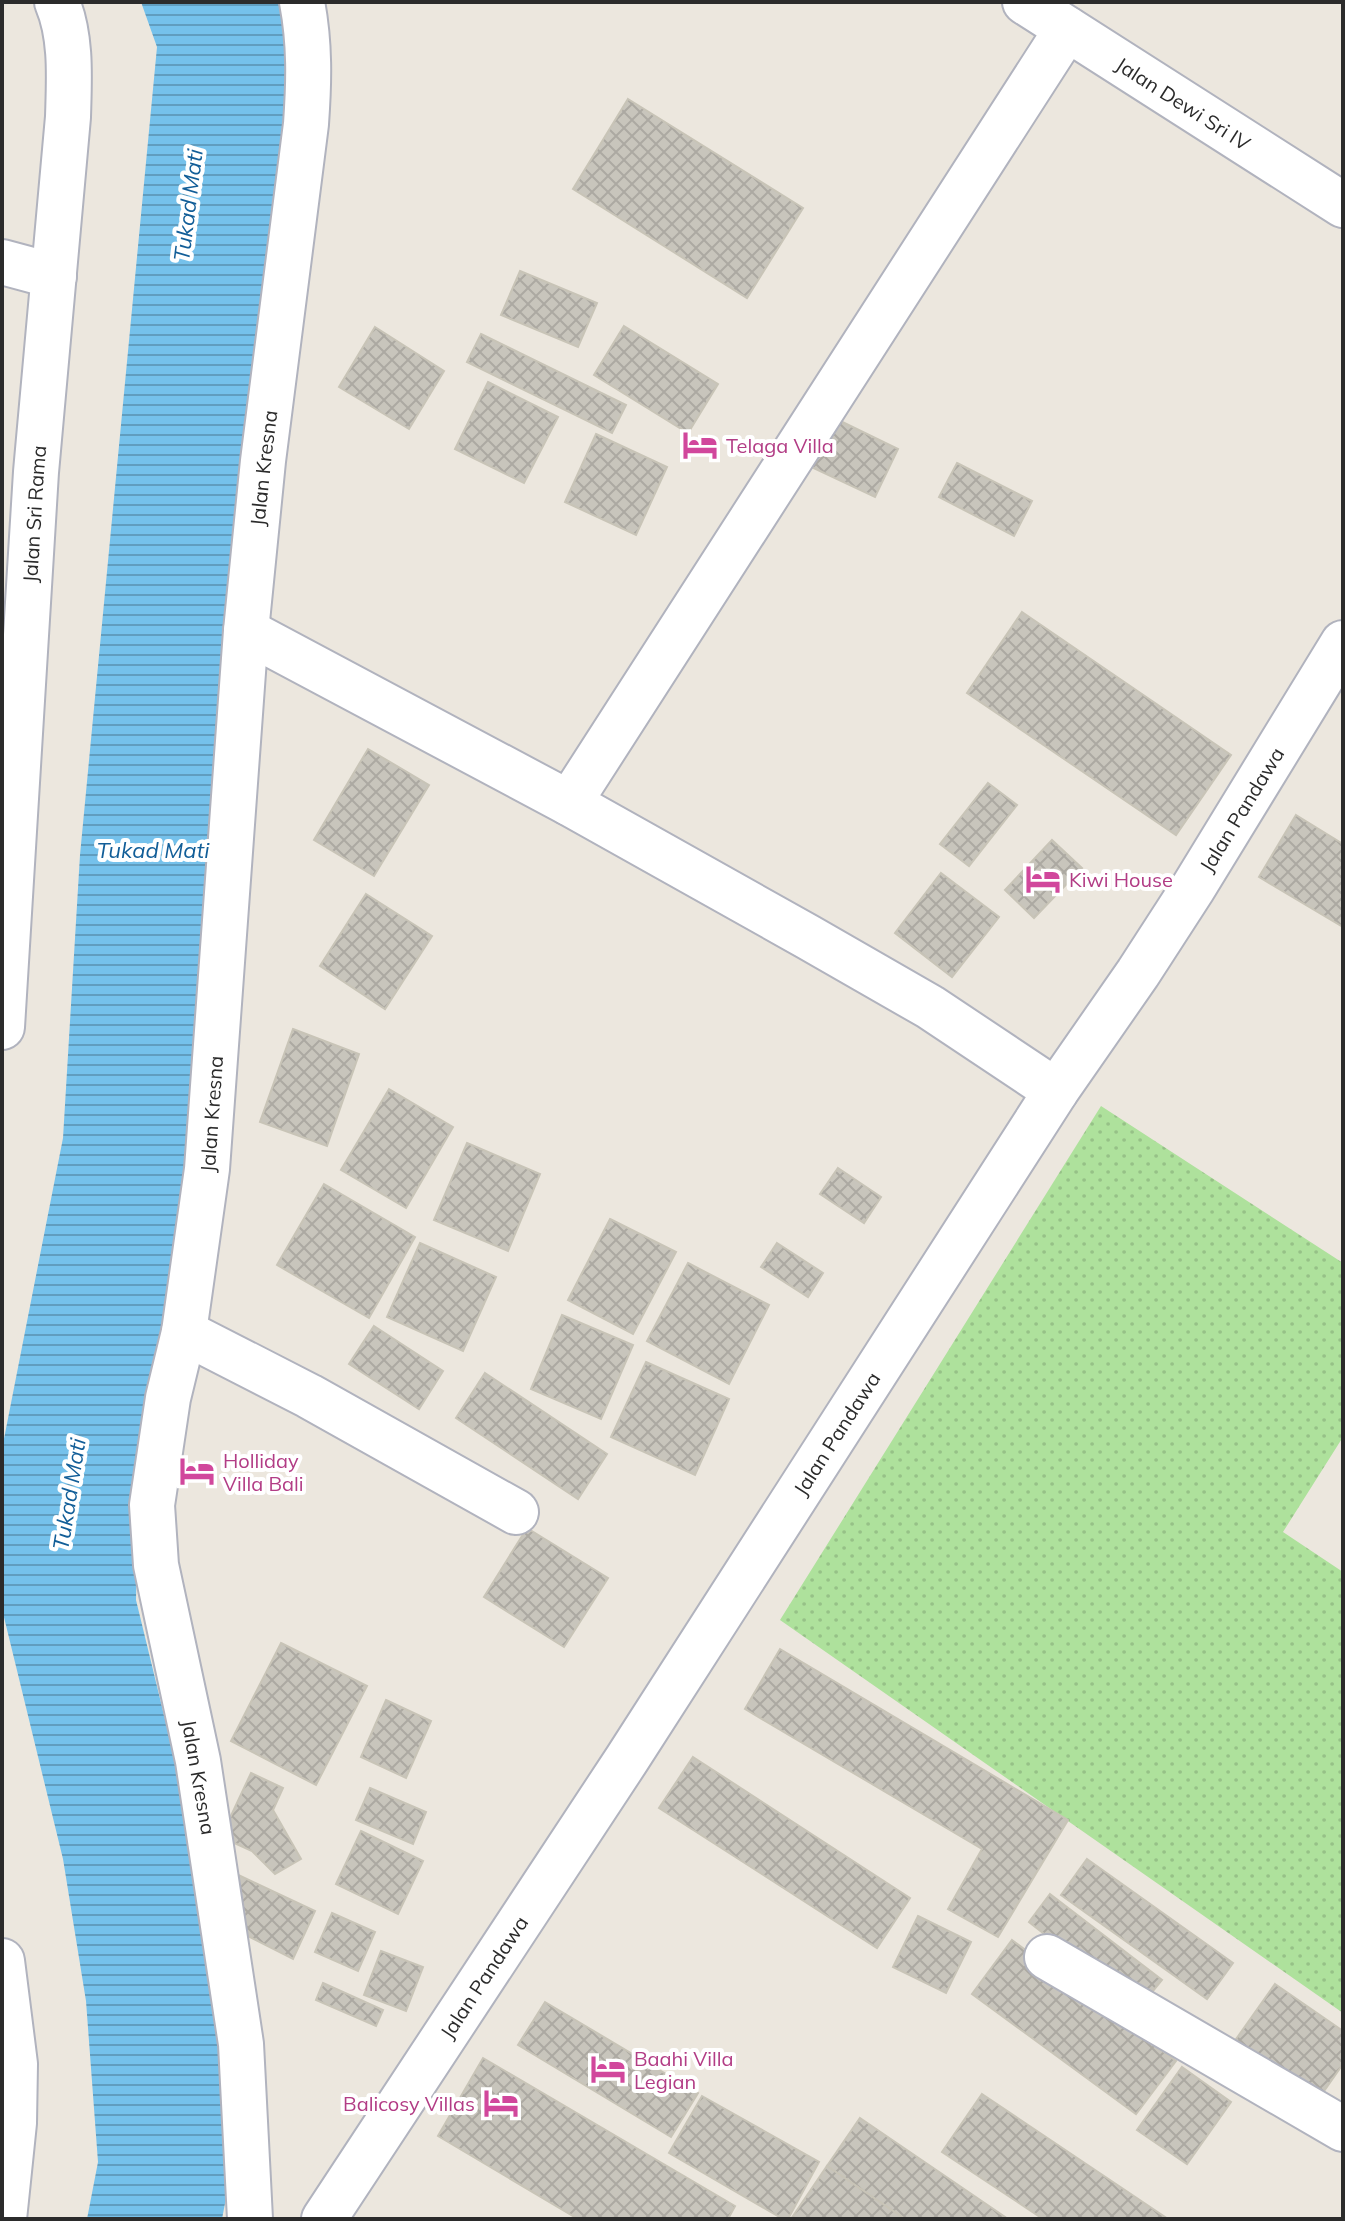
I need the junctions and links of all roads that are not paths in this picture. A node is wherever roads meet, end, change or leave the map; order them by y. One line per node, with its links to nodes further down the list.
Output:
1 (57, 2): 7 (street, Jalan Sri Rama)
2 (302, 2): 9 (street, Jalan Kresna)
3 (1025, 2): 4 (street, Jalan Dewi Sri IV)
4 (1067, 29): 5 (street, Jalan Dewi Sri IV); 11 (street)
5 (1343, 205)
6 (2, 262): 7 (street)
7 (54, 276): 8 (street, Jalan Sri Rama)
8 (19, 468): 12 (street, Jalan Sri Rama)
9 (246, 631): 11 (street); 14 (street, Jalan Kresna)
10 (1343, 643): 13 (street, Jalan Pandawa)
11 (569, 803): 13 (street)
12 (2, 1027)
13 (1056, 1091): 22 (street, Jalan Pandawa)
14 (184, 1332): 15 (street); 21 (street, Jalan Kresna)
15 (516, 1512)
16 (1047, 1957): 19 (street)
17 (2, 1961): 18 (street)
18 (8, 2122): 20 (street)
19 (1343, 2129)
20 (4, 2219)
21 (250, 2219)
22 (324, 2219)

